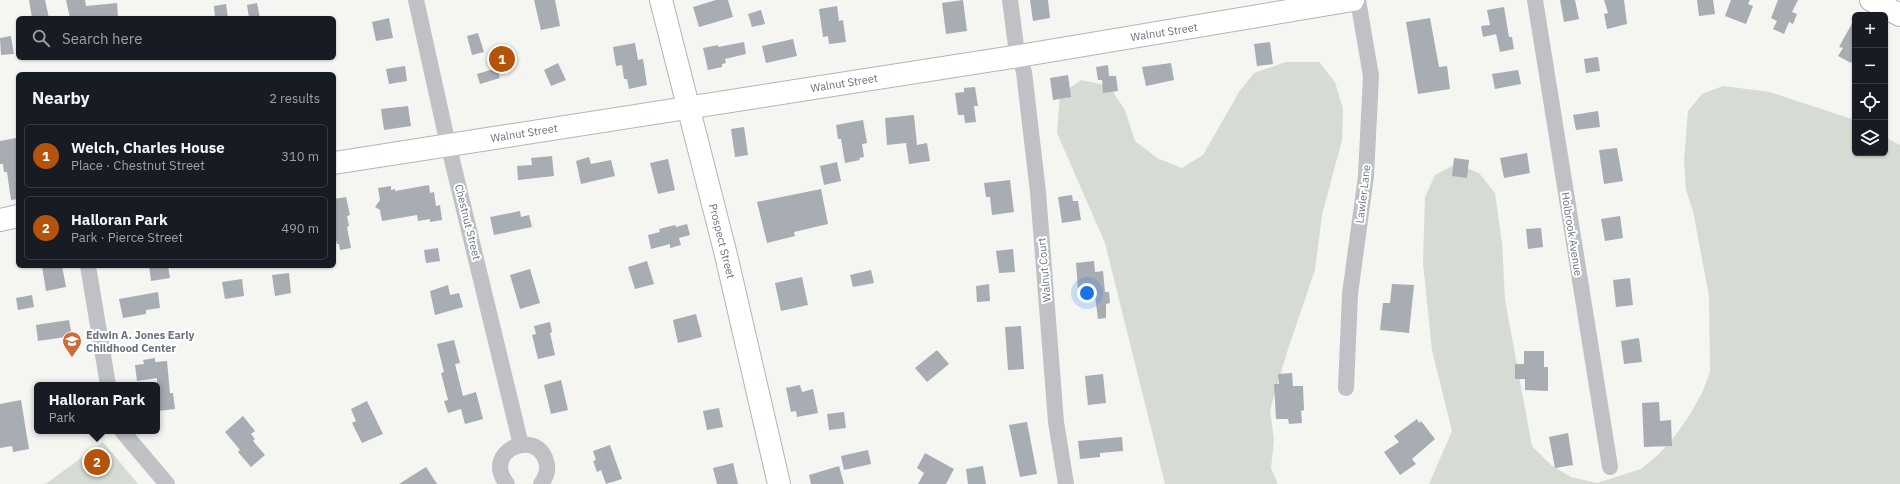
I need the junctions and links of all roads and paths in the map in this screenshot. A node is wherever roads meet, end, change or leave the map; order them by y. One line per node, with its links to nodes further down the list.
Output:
1 (416, 0): 12 (street, Chestnut Street)
2 (661, 0): 11 (street, Prospect Street)
3 (1010, 0): 10 (street, Walnut Court)
4 (1353, 0): 8 (street, Walnut Street)
5 (1358, 0): 18 (street, Lawler Lane)
6 (1535, 0): 21 (street, Holbrook Avenue)
7 (1871, 0): 9 (street)
8 (1277, 7): 10 (street, Walnut Street)
9 (1900, 15)
10 (1019, 56): 11 (street, Walnut Street); 26 (street, Walnut Court)
11 (689, 107): 12 (street, Walnut Street); 25 (street, Prospect Street)
12 (449, 145): 13 (street, Walnut Street); 20 (street, Chestnut Street)
13 (336, 164)
14 (16, 216): 15 (street)
15 (0, 220)
16 (88, 268): 17 (street)
17 (107, 382)
18 (1346, 388)
19 (125, 434): 22 (street)
20 (521, 444): 23 (street); 24 (street)
21 (1610, 468)
22 (167, 484)
23 (507, 484)
24 (541, 484)
25 (779, 484)
26 (1066, 484)

